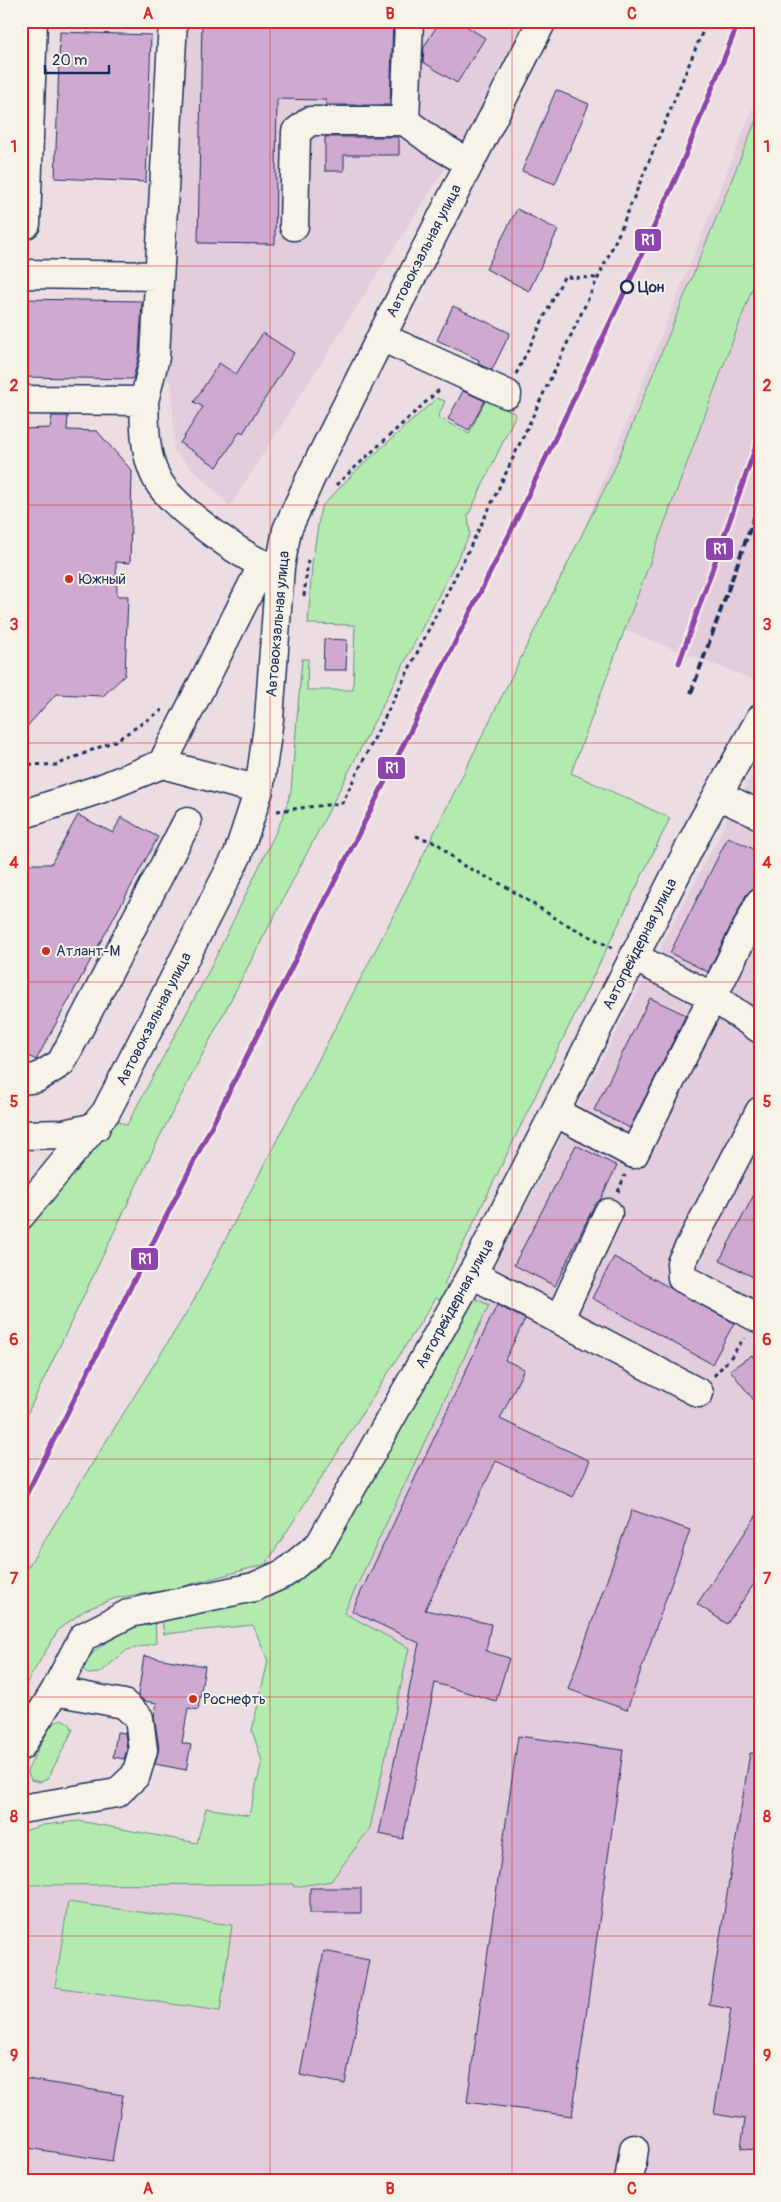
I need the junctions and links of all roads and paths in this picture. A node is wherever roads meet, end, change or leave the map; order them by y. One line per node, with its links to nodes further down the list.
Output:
1 (33, 21): 8 (street)
2 (172, 21): 11 (street)
3 (409, 21): 6 (street)
4 (542, 21): 7 (street, Автовокзальная улица)
5 (707, 21): 23 (path)
6 (405, 121): 7 (street); 9 (street)
7 (469, 163): 12 (street, Автовокзальная улица)
8 (26, 224)
9 (294, 226)
10 (21, 274): 11 (street)
11 (160, 276): 15 (street)
12 (381, 337): 13 (street); 16 (street, Автовокзальная улица)
13 (507, 394)
14 (21, 400): 15 (street)
15 (144, 401): 16 (street)
16 (272, 566): 20 (street); 21 (street, Автовокзальная улица)
17 (168, 705): 19 (path)
18 (760, 719): 22 (street, Автогрейдерная улица)
19 (21, 764)
20 (162, 764): 21 (street); 24 (street)
21 (259, 790): 35 (street, Автовокзальная улица)
22 (718, 795): 25 (street); 29 (street, Автогрейдерная улица)
23 (277, 811)
24 (21, 815)
25 (760, 815)
26 (187, 822): 32 (street)
27 (416, 836): 29 (path)
28 (760, 902): 30 (street)
29 (634, 958): 30 (street); 34 (street, Автогрейдерная улица)
30 (712, 997): 31 (street); 37 (street)
31 (760, 1029)
32 (21, 1080)
33 (760, 1111): 42 (street)
34 (556, 1112): 37 (street); 40 (street, Автогрейдерная улица)
35 (96, 1127): 36 (street); 39 (street, Автовокзальная улица)
36 (21, 1136)
37 (634, 1154): 38 (path)
38 (608, 1214): 41 (street)
39 (21, 1215)
40 (472, 1274): 41 (street); 44 (street, Автогрейдерная улица)
41 (559, 1320): 43 (street)
42 (759, 1320): 43 (path)
43 (699, 1393)
44 (55, 1691): 45 (street, Автогрейдерная улица); 46 (street)
45 (21, 1746)
46 (21, 1809)
47 (634, 2149): 48 (street)
48 (629, 2181)

